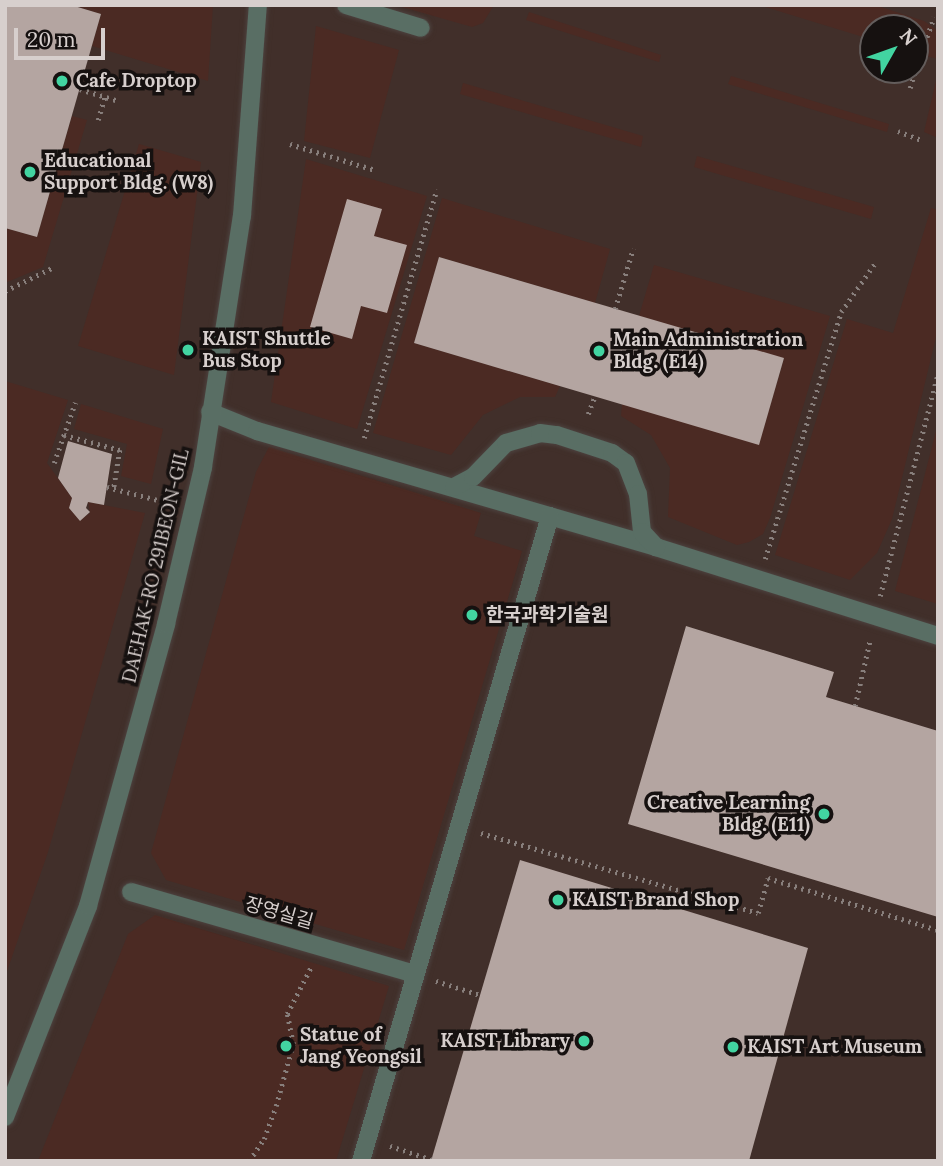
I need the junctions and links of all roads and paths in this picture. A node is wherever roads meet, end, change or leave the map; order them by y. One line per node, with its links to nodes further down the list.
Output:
1 (258, 5): 25 (street, DAEHAK-RO 291BEON-GIL)
2 (346, 5): 4 (street)
3 (934, 17): 5 (path)
4 (421, 28)
5 (929, 31)
6 (911, 84): 7 (path)
7 (910, 88)
8 (80, 89): 9 (path)
9 (105, 96): 10 (path); 11 (path)
10 (119, 101)
11 (97, 120)
12 (898, 131): 13 (path)
13 (922, 140)
14 (290, 144): 15 (path)
15 (375, 170)
16 (438, 189): 28 (path)
17 (633, 249): 21 (path)
18 (875, 263): 36 (path)
19 (54, 268): 20 (path)
20 (5, 291)
21 (615, 309)
22 (938, 373): 37 (path)
23 (595, 396): 26 (path)
24 (75, 402): 27 (path)
25 (211, 412): 31 (street); 47 (street, DAEHAK-RO 291BEON-GIL)
26 (588, 414)
27 (64, 435): 29 (path); 32 (path)
28 (364, 438)
29 (54, 463)
30 (107, 487): 32 (path)
31 (454, 487): 34 (street); 35 (street)
32 (114, 489): 33 (path)
33 (158, 500)
34 (550, 516): 35 (street); 41 (street)
35 (656, 547): 38 (street)
36 (764, 563)
37 (880, 596)
38 (938, 636)
39 (870, 640): 40 (path)
40 (855, 706)
41 (459, 826): 43 (path); 45 (street)
42 (131, 892): 44 (street, 장영실길)
43 (938, 930)
44 (324, 947): 45 (street, 장영실길); 49 (path)
45 (415, 974): 46 (path); 48 (street)
46 (480, 995)
47 (5, 1117)
48 (368, 1139): 50 (street); 51 (path)
49 (249, 1161)
50 (361, 1161)
51 (436, 1161)

